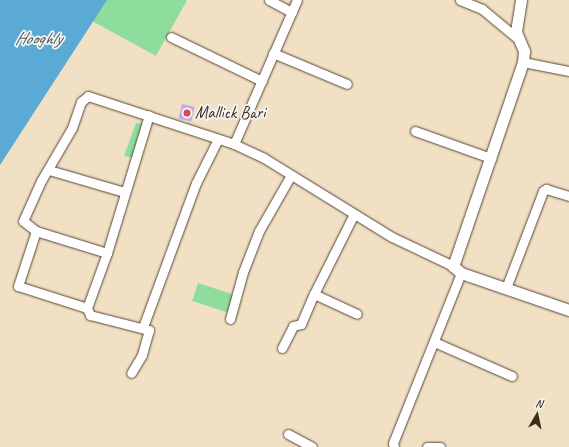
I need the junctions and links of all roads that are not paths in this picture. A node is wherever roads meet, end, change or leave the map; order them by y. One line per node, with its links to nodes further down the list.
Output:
1 (269, 0): 5 (street)
2 (297, 0): 5 (street)
3 (460, 0): 7 (street)
4 (521, 0): 7 (street)
5 (292, 12): 8 (street)
6 (171, 37): 11 (street)
7 (517, 38): 9 (street)
8 (274, 53): 11 (street); 12 (street)
9 (523, 62): 10 (street); 17 (street)
10 (569, 71)
11 (262, 81): 16 (street)
12 (347, 84)
13 (148, 115): 15 (street); 18 (street); 20 (street)
14 (415, 131): 17 (street)
15 (218, 139): 16 (street); 32 (street)
16 (234, 144): 19 (street)
17 (491, 158): 25 (street)
18 (49, 170): 20 (street); 23 (street)
19 (291, 175): 22 (street); 31 (street)
20 (124, 192): 24 (street)
21 (569, 196): 26 (street)
22 (354, 214): 25 (street); 27 (street)
23 (36, 231): 24 (street); 28 (street)
24 (107, 253): 28 (street)
25 (457, 270): 26 (street); 33 (street)
26 (506, 288): 29 (street)
27 (314, 294): 30 (street); 34 (street)
28 (87, 308): 32 (street)
29 (569, 310)
30 (357, 314)
31 (230, 319)
32 (143, 327): 35 (street)
33 (434, 342): 36 (street); 39 (street)
34 (282, 348)
35 (131, 373)
36 (512, 376)
37 (288, 434): 38 (street)
38 (312, 447)
39 (394, 447)
40 (427, 447): 41 (street)
41 (440, 447)

